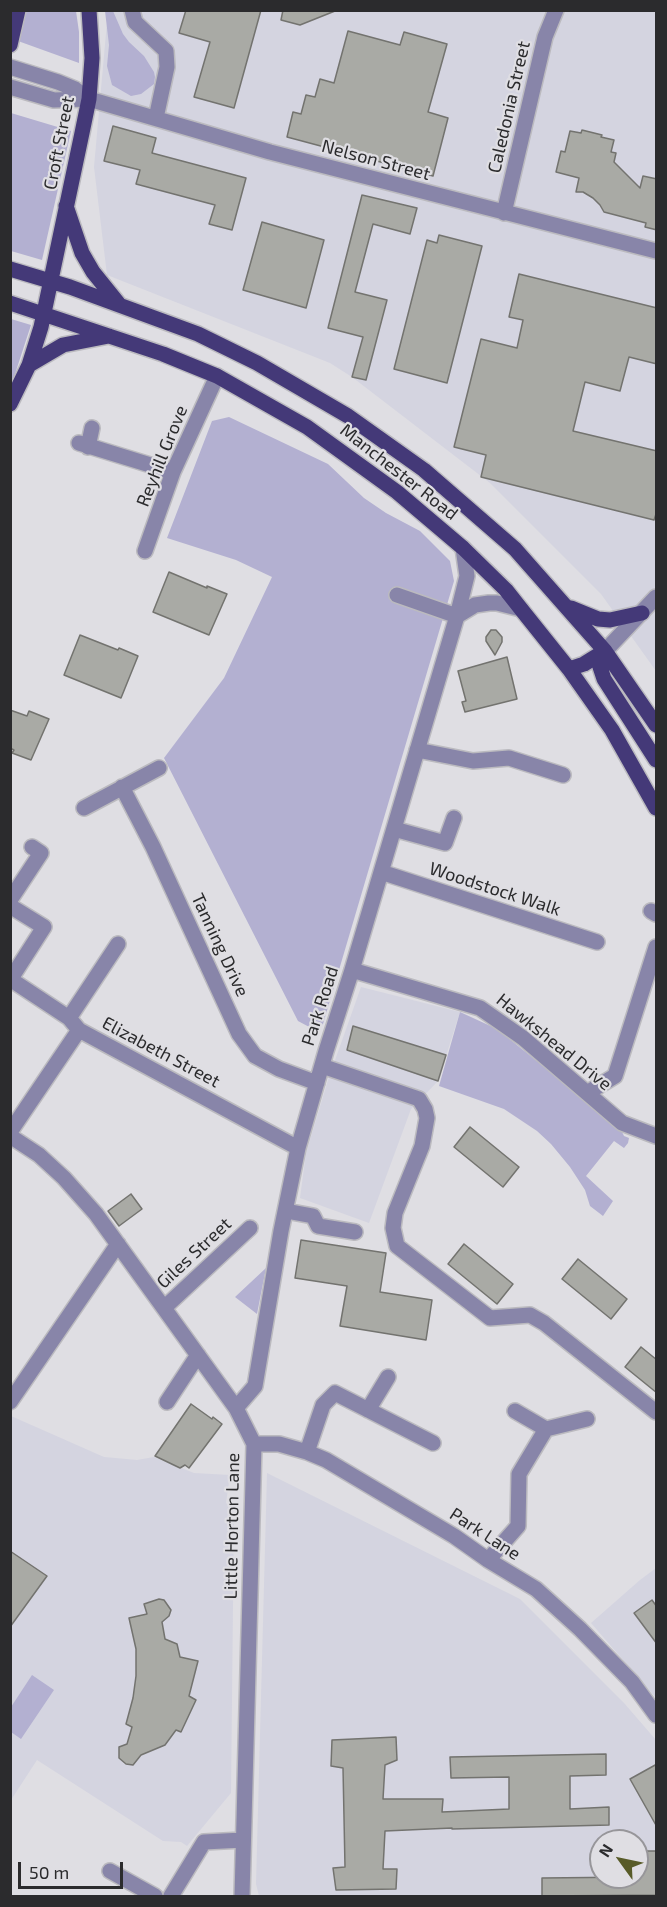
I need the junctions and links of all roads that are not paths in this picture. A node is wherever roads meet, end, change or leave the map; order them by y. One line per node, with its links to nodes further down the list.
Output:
1 (18, 10): 5 (main road)
2 (89, 10): 8 (main road, Croft Street)
3 (132, 10): 9 (street)
4 (556, 10): 11 (street, Caledonia Street)
5 (10, 45)
6 (10, 67): 8 (street, Nelson Street)
7 (10, 87): 8 (street, Nelson Street)
8 (89, 99): 9 (street, Nelson Street); 10 (main road, Croft Street)
9 (156, 118): 11 (street, Nelson Street)
10 (66, 206): 14 (main road, Croft Street); 16 (main road)
11 (504, 213): 12 (street, Nelson Street)
12 (657, 251)
13 (10, 270): 14 (main road, Manchester Road)
14 (50, 281): 16 (main road, Manchester Road); 17 (main road, Croft Street)
15 (10, 303): 17 (main road, Manchester Road)
16 (119, 304): 29 (main road, Manchester Road)
17 (44, 313): 18 (main road, Manchester Road); 19 (main road, Croft Street)
18 (109, 336): 19 (main road); 20 (main road, Manchester Road)
19 (29, 365): 21 (main road, Croft Street)
20 (217, 376): 24 (street, Reyhill Grove); 25 (main road, Manchester Road)
21 (15, 391): 22 (main road, Croft Street)
22 (10, 404)
23 (92, 428): 24 (street)
24 (173, 472): 26 (street, Reyhill Grove)
25 (463, 548): 30 (main road, Manchester Road); 32 (street, Park Road)
26 (146, 551)
27 (397, 595): 32 (street)
28 (657, 597): 31 (street)
29 (568, 607): 31 (main road); 33 (main road, Manchester Road)
30 (521, 609): 32 (street); 34 (main road, Manchester Road)
31 (642, 613): 33 (street)
32 (457, 616): 36 (street, Park Road)
33 (605, 651): 34 (main road); 35 (main road, Manchester Road); 37 (main road)
34 (569, 669): 42 (main road, Manchester Road)
35 (657, 725)
36 (417, 750): 39 (street); 44 (street, Park Road)
37 (657, 760)
38 (159, 768): 40 (street)
39 (563, 775)
40 (122, 787): 41 (street); 56 (street, Tanning Drive)
41 (84, 808)
42 (657, 808)
43 (454, 818): 44 (street)
44 (394, 829): 46 (street, Park Road)
45 (32, 848): 47 (street)
46 (381, 872): 49 (street, Woodstock Walk); 52 (street, Park Road)
47 (10, 900)
48 (10, 906): 53 (street)
49 (597, 942)
50 (118, 944): 54 (street)
51 (657, 947): 57 (street)
52 (352, 970): 55 (street, Park Road); 57 (street, Hawkshead Drive)
53 (11, 980): 54 (street, Elizabeth Street)
54 (74, 1024): 58 (street); 60 (street, Elizabeth Street)
55 (322, 1066): 56 (street, Park Road); 73 (street)
56 (317, 1083): 60 (street, Park Road)
57 (587, 1093): 59 (street, Hawkshead Drive)
58 (10, 1134): 64 (street, Little Horton Lane)
59 (657, 1136)
60 (298, 1148): 61 (street, Park Road)
61 (286, 1211): 63 (street); 70 (street, Park Road)
62 (250, 1228): 65 (street, Giles Street)
63 (355, 1232)
64 (118, 1244): 65 (street, Little Horton Lane); 68 (street)
65 (164, 1308): 66 (street, Little Horton Lane)
66 (198, 1355): 69 (street); 70 (street, Little Horton Lane)
67 (388, 1377): 71 (street)
68 (10, 1402)
69 (167, 1402)
70 (236, 1408): 77 (street, Little Horton Lane)
71 (368, 1410): 76 (street); 78 (street)
72 (515, 1411): 75 (street)
73 (657, 1412)
74 (587, 1419): 75 (street)
75 (546, 1429): 79 (street)
76 (433, 1443)
77 (254, 1444): 78 (street, Park Lane); 81 (street, Little Horton Lane)
78 (307, 1452): 79 (street, Park Lane)
79 (488, 1560): 80 (street, Park Lane)
80 (657, 1715)
81 (243, 1840): 84 (street); 85 (street, Little Horton Lane)
82 (110, 1870): 83 (street)
83 (155, 1896)
84 (171, 1896)
85 (242, 1896)

